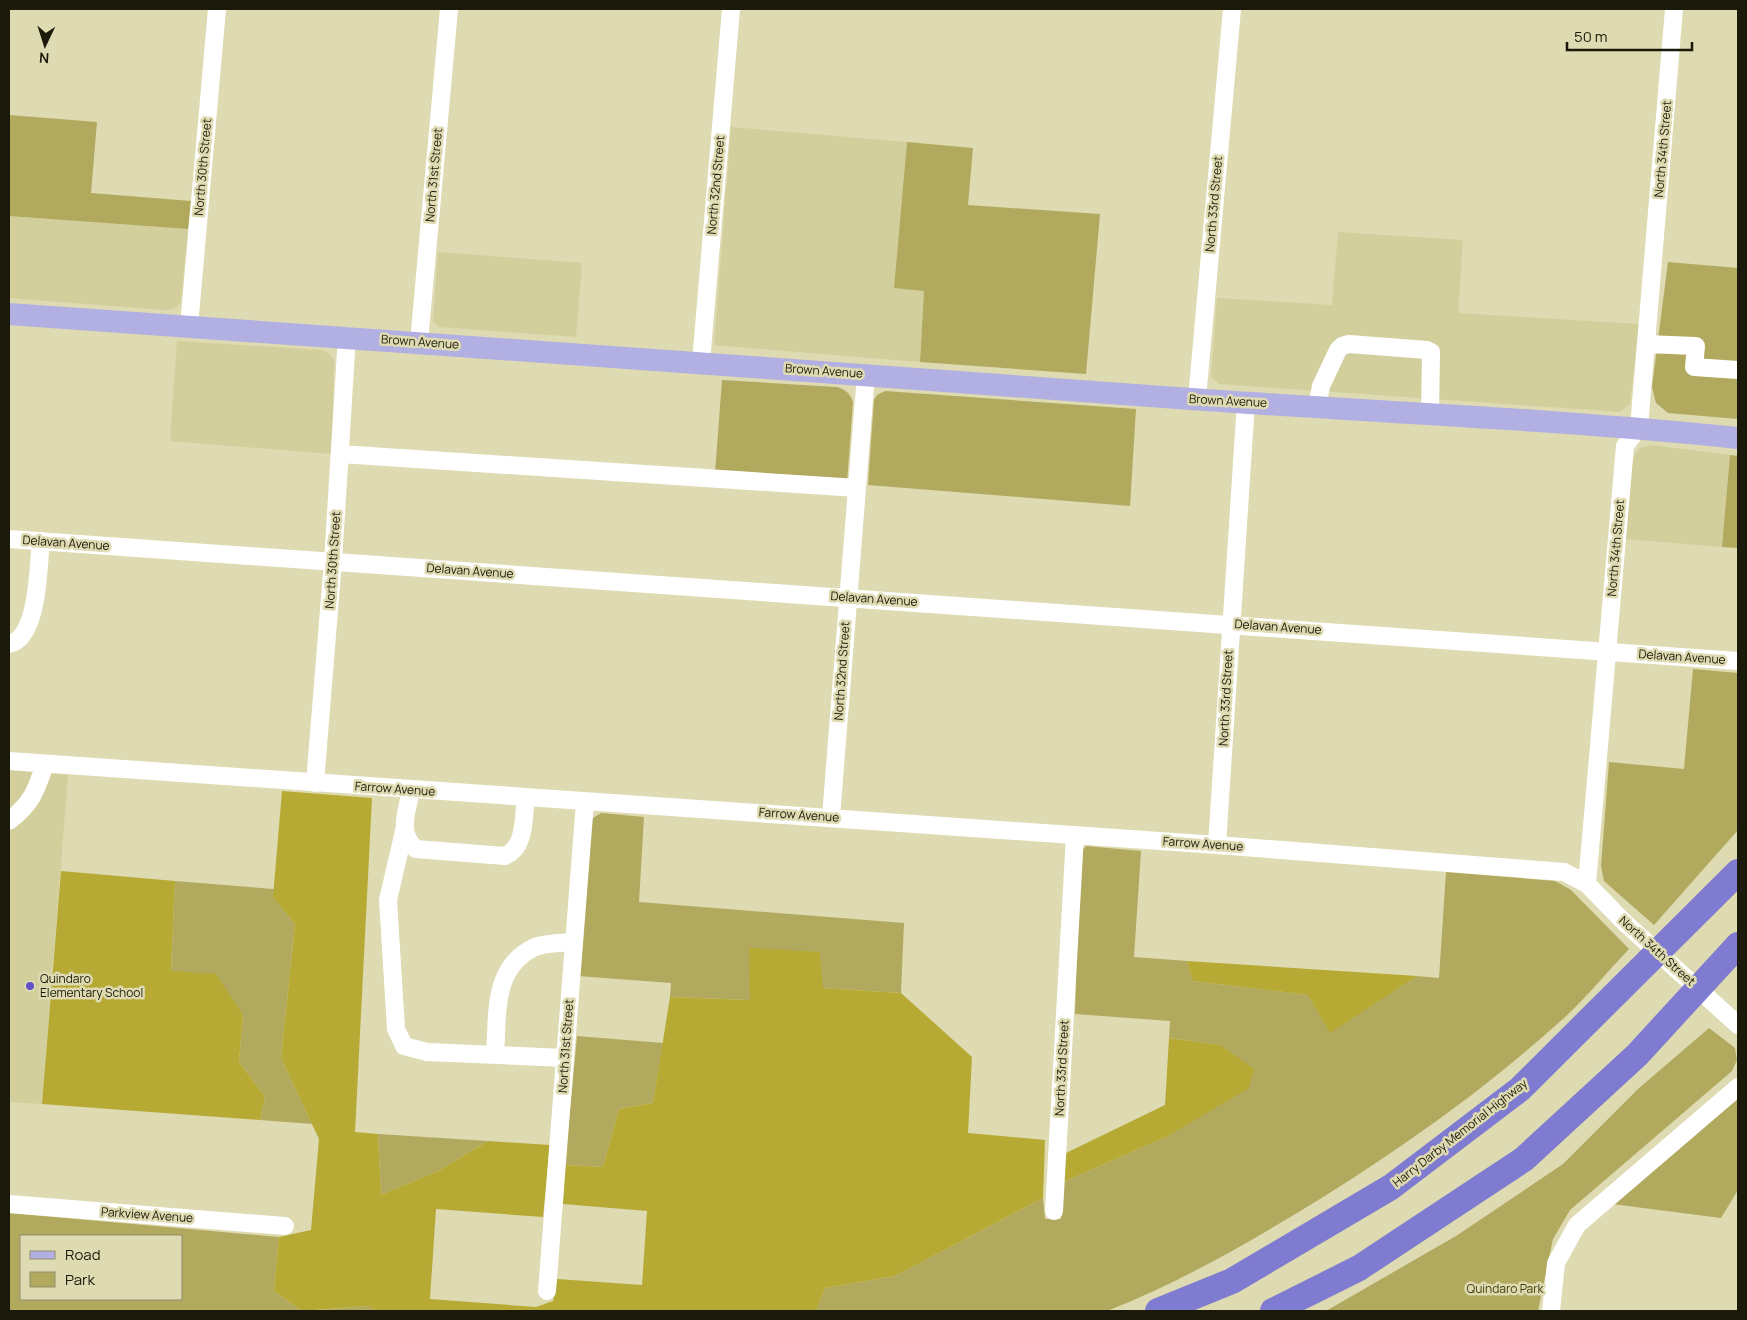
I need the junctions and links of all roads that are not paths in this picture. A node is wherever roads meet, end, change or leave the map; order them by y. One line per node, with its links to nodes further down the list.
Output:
1 (217, 9): 7 (street, North 30th Street)
2 (449, 9): 9 (street, North 31st Street)
3 (731, 9): 11 (street, North 32nd Street)
4 (1232, 9): 14 (street, North 33rd Street)
5 (1674, 9): 10 (street, North 34th Street)
6 (9, 314): 7 (main road, Brown Avenue)
7 (189, 326): 8 (main road, Brown Avenue)
8 (347, 336): 9 (main road, Brown Avenue); 20 (street, North 30th Street)
9 (419, 342): 11 (main road, Brown Avenue)
10 (1646, 344): 12 (street); 18 (street, North 34th Street)
11 (701, 362): 13 (main road, Brown Avenue)
12 (1738, 370)
13 (866, 374): 14 (main road, Brown Avenue); 21 (street, North 32nd Street)
14 (1197, 400): 15 (main road, Brown Avenue)
15 (1246, 402): 16 (main road, Brown Avenue); 26 (street, North 33rd Street)
16 (1317, 406): 17 (main road, Brown Avenue); 17 (street)
17 (1430, 414): 18 (main road, Brown Avenue)
18 (1639, 427): 19 (main road, Brown Avenue); 28 (street, North 34th Street)
19 (1738, 438)
20 (340, 454): 21 (street); 24 (street, North 30th Street)
21 (857, 488): 25 (street, North 32nd Street)
22 (9, 539): 23 (street, Delavan Avenue)
23 (41, 541): 24 (street, Delavan Avenue); 27 (street)
24 (333, 561): 25 (street, Delavan Avenue); 32 (street, North 30th Street)
25 (848, 597): 26 (street, Delavan Avenue); 36 (street, North 32nd Street)
26 (1230, 624): 28 (street, Delavan Avenue); 40 (street, North 33rd Street)
27 (9, 644)
28 (1606, 651): 29 (street, Delavan Avenue); 42 (street, North 34th Street)
29 (1738, 661)
30 (9, 761): 31 (street, Farrow Avenue)
31 (45, 764): 32 (street, Farrow Avenue); 37 (street)
32 (315, 783): 33 (street, Farrow Avenue)
33 (411, 790): 34 (street, Farrow Avenue); 38 (street)
34 (526, 798): 35 (street, Farrow Avenue); 38 (street)
35 (585, 802): 36 (street, Farrow Avenue); 43 (street, North 31st Street)
36 (831, 818): 39 (street, Farrow Avenue)
37 (9, 821)
38 (404, 831): 46 (street)
39 (1075, 835): 40 (street, Farrow Avenue); 50 (street, North 33rd Street)
40 (1217, 845): 42 (street, Farrow Avenue)
41 (1738, 872): 53 (highway, Harry Darby Memorial Highway)
42 (1586, 884): 45 (street, North 34th Street)
43 (574, 942): 46 (street); 47 (street, North 31st Street)
44 (1738, 944): 54 (highway)
45 (1738, 1025)
46 (495, 1054): 47 (street)
47 (565, 1058): 52 (street, North 31st Street)
48 (1738, 1087): 55 (street)
49 (9, 1204): 51 (street, Parkview Avenue)
50 (1054, 1212)
51 (285, 1226)
52 (547, 1291)
53 (1158, 1311)
54 (1273, 1311)
55 (1551, 1311)

